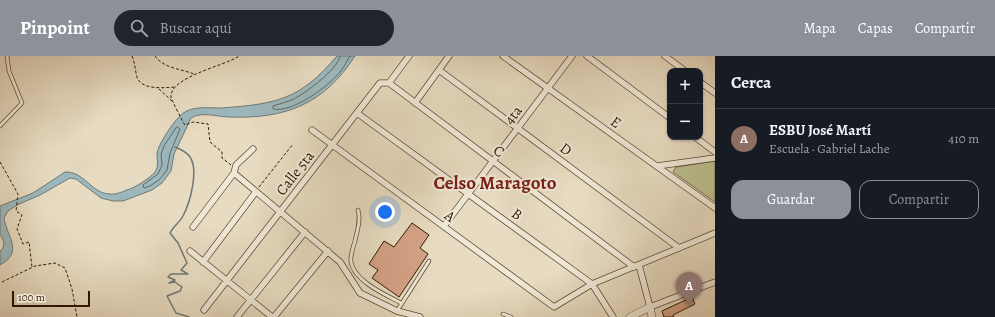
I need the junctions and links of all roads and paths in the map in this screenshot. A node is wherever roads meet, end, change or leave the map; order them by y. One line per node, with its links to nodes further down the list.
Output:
1 (7, 56): 24 (lane)
2 (132, 56): 17 (path)
3 (155, 56): 13 (path)
4 (239, 56): 13 (path)
5 (409, 56): 14 (street, Calle 5ta)
6 (449, 56): 12 (street)
7 (503, 56): 18 (street, E)
8 (572, 56): 18 (street, 4ta)
9 (587, 56): 23 (street)
10 (665, 56): 11 (street)
11 (682, 68)
12 (439, 70): 21 (street); 25 (street, D)
13 (194, 74): 16 (path)
14 (389, 83): 21 (street, C); 22 (street, Calle 5ta)
15 (703, 84): 19 (street)
16 (175, 87): 17 (path); 20 (path)
17 (158, 88): 20 (path)
18 (548, 88): 25 (street, 4ta); 35 (street, E)
19 (715, 93)
20 (173, 102): 36 (path)
21 (415, 103): 34 (street, C)
22 (357, 113): 29 (street, Calle 5ta); 38 (street, B)
23 (667, 116)
24 (0, 126)
25 (518, 128): 34 (street, 4ta); 46 (street, D)
26 (312, 130): 29 (street, A)
27 (699, 140): 31 (street)
28 (293, 144): 37 (path)
29 (332, 144): 41 (street, Calle 5ta); 43 (street, A)
30 (253, 149): 36 (street)
31 (715, 152)
32 (715, 158): 35 (street)
33 (0, 162): 52 (path)
34 (493, 162): 38 (street, 4ta); 51 (street, C)
35 (657, 166): 39 (street, E)
36 (234, 170): 37 (street); 42 (street)
37 (255, 193): 41 (street); 50 (street)
38 (469, 195): 43 (street, 4ta); 56 (street, B)
39 (715, 208)
40 (358, 210): 58 (lane)
41 (280, 212): 44 (street); 53 (street, Calle 5ta)
42 (193, 226)
43 (444, 226): 56 (street, A)
44 (305, 232): 48 (street); 57 (street)
45 (715, 234): 46 (street)
46 (679, 248): 51 (street)
47 (190, 251): 50 (street)
48 (328, 252): 61 (street); 66 (street)
49 (429, 261): 58 (lane)
50 (203, 262): 53 (street)
51 (637, 266): 56 (street); 59 (street)
52 (32, 267): 54 (path); 64 (path)
53 (227, 280): 57 (street); 60 (street, Calle 5ta)
54 (2, 282)
55 (715, 282): 59 (street)
56 (592, 284): 69 (street, B)
57 (251, 300): 65 (street); 66 (street)
58 (401, 303): 61 (lane)
59 (650, 307): 70 (street); 71 (street)
60 (204, 310)
61 (396, 311): 63 (street)
62 (503, 314): 68 (lane)
63 (413, 316): 67 (street)
64 (78, 317)
65 (237, 317)
66 (273, 317)
67 (420, 317)
68 (511, 317)
69 (613, 317)
70 (630, 317)
71 (652, 317)

